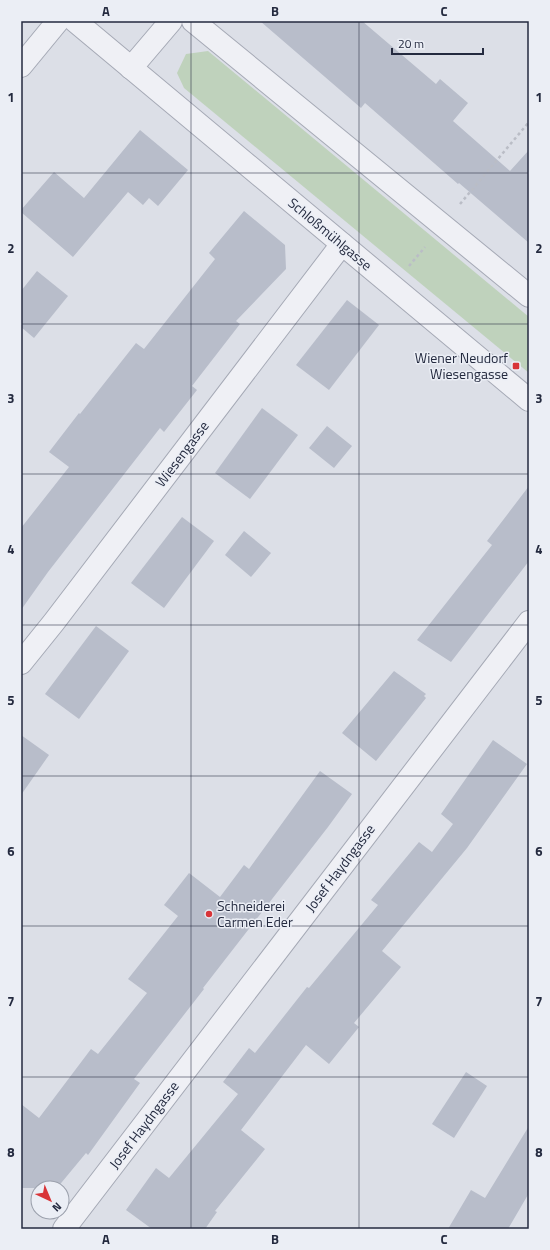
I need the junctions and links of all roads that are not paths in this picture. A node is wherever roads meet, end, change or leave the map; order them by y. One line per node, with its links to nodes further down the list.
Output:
1 (58, 21): 5 (street)
2 (75, 21): 6 (street, Schloßmühlgasse)
3 (171, 21): 6 (street)
4 (193, 21): 8 (street)
5 (21, 66)
6 (132, 68): 7 (street, Schloßmühlgasse)
7 (342, 244): 9 (street, Schloßmühlgasse); 11 (street, Wiesengasse)
8 (529, 296)
9 (529, 400)
10 (529, 622): 12 (street, Josef Haydngasse)
11 (21, 663)
12 (64, 1229)

